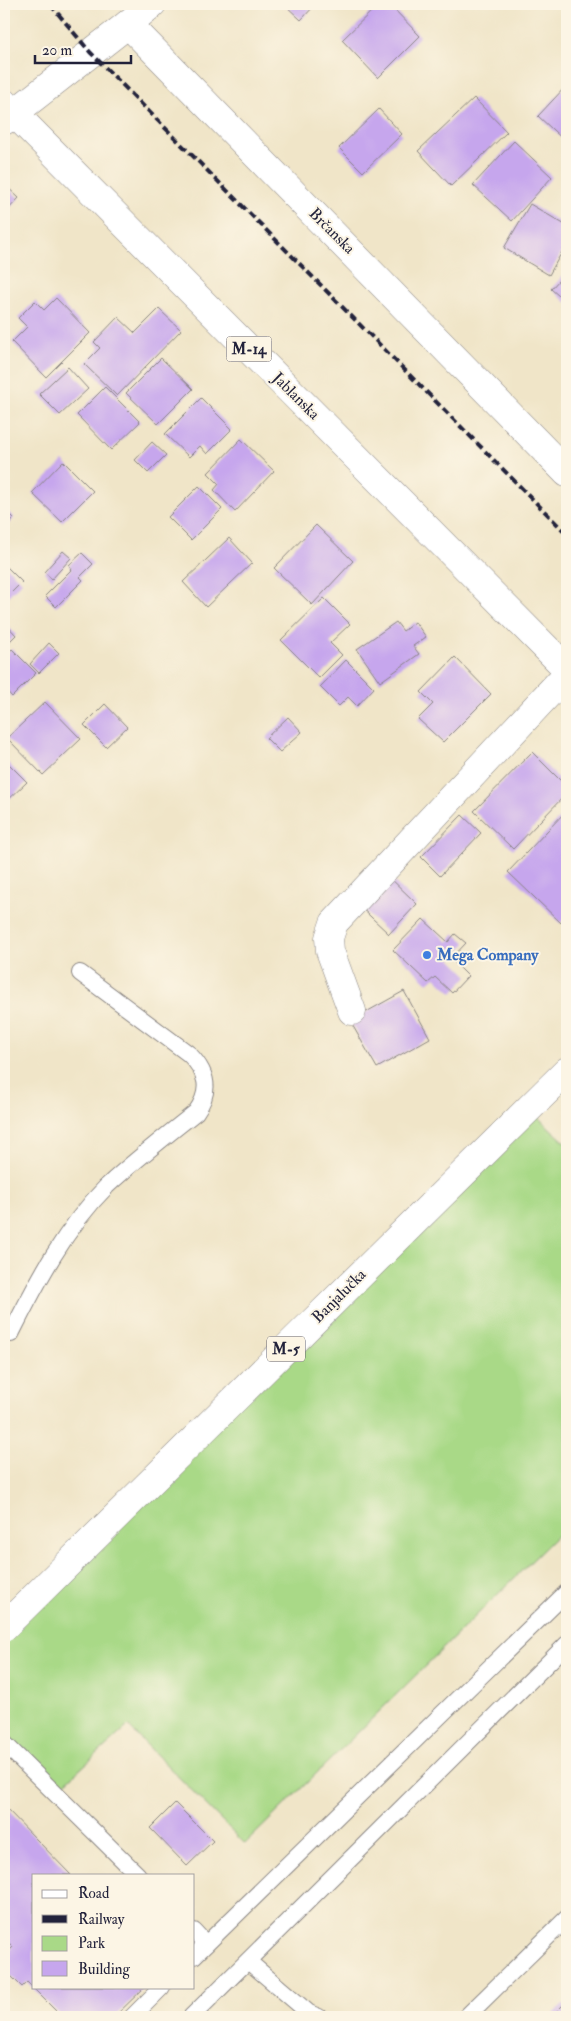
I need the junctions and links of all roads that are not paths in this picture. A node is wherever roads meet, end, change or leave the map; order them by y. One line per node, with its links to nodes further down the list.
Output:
1 (152, 4): 2 (main road)
2 (128, 24): 3 (main road); 4 (main road, Brčanska)
3 (7, 112): 5 (main road, Jablanska / M-14)
4 (565, 464)
5 (567, 669)
6 (567, 674): 8 (main road)
7 (80, 973): 10 (lane)
8 (352, 1011)
9 (564, 1079): 12 (main road, Banjalučka / M-5)
10 (11, 1334)
11 (567, 1592): 18 (lane)
12 (4, 1627)
13 (567, 1644): 20 (lane)
14 (4, 1742): 15 (lane)
15 (137, 1874)
16 (567, 1918): 25 (lane)
17 (195, 1932): 18 (lane)
18 (206, 1944): 19 (lane)
19 (195, 1955)
20 (248, 1961): 23 (lane); 24 (lane)
21 (161, 1988): 22 (lane)
22 (132, 2017)
23 (191, 2017)
24 (319, 2017)
25 (466, 2017)

